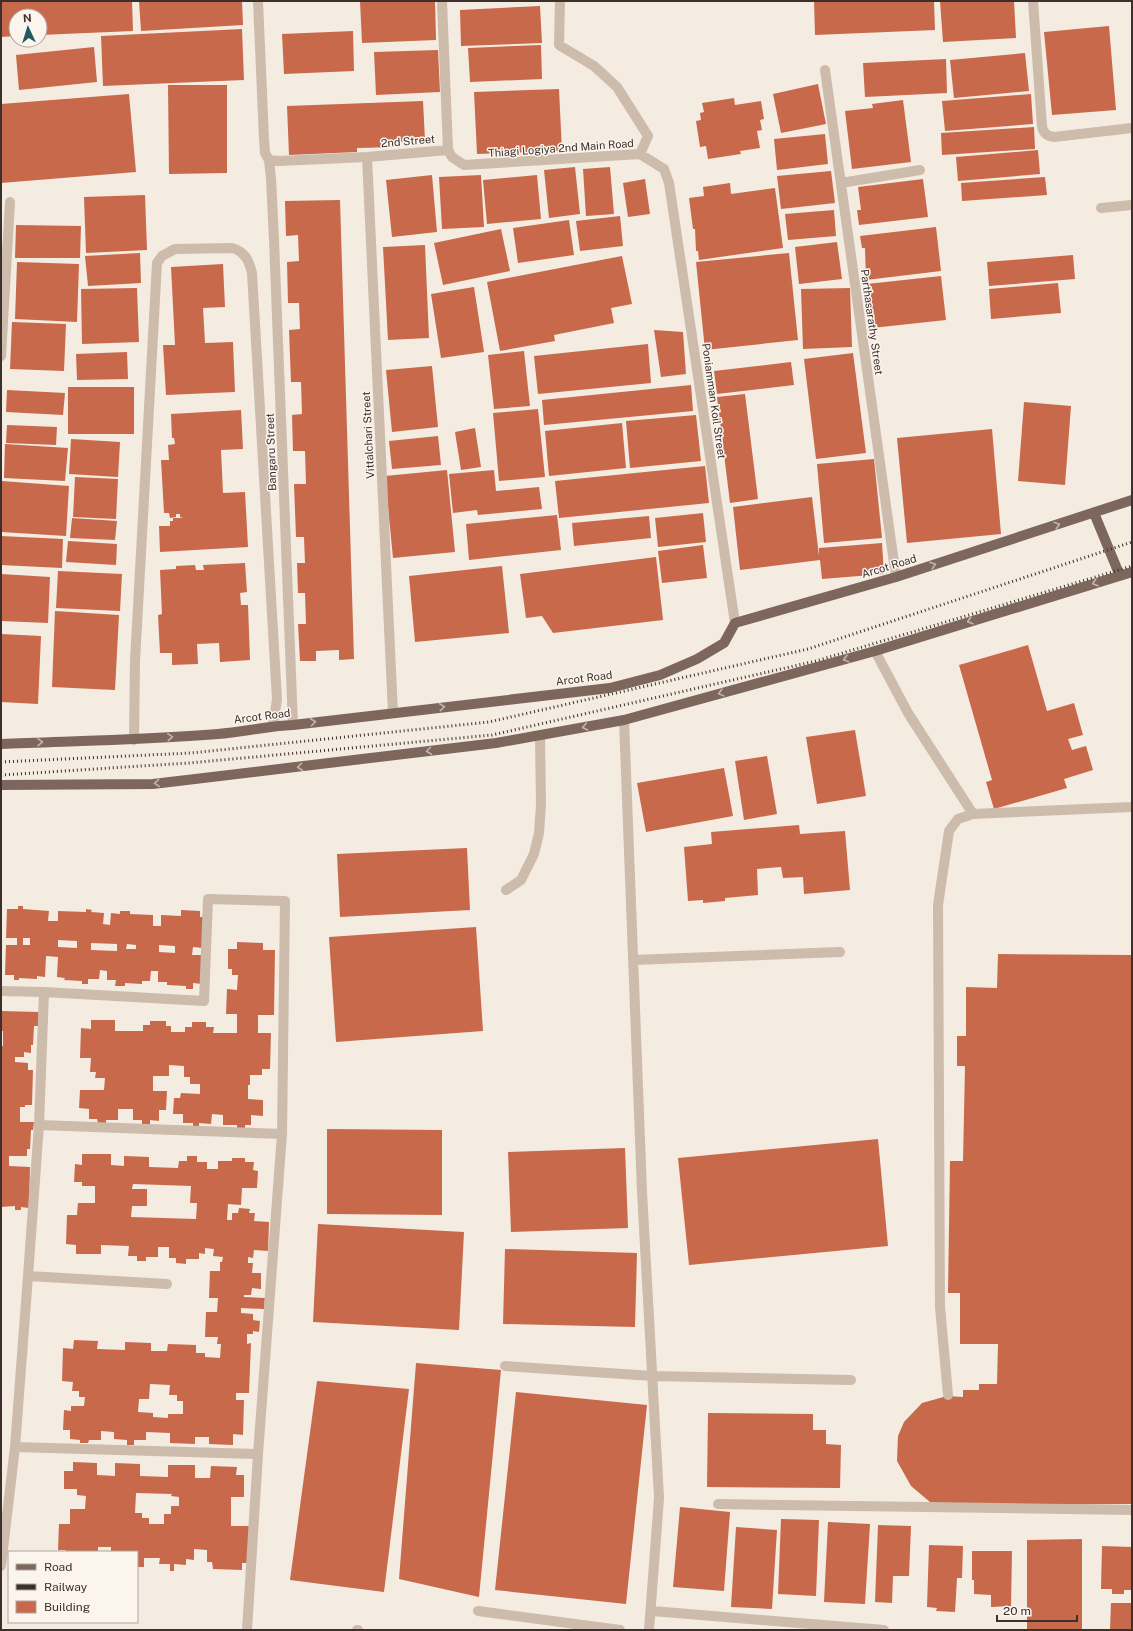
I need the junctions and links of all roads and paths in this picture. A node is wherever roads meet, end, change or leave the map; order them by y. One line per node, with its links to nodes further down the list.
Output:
1 (258, 1): 10 (street, Bangaru Street)
2 (442, 1): 7 (street, 2nd Street)
3 (560, 1): 8 (street)
4 (1033, 1): 6 (street)
5 (825, 70): 13 (street, Parthasarathy Street)
6 (1132, 128)
7 (448, 150): 8 (street, Thiagi Logiya 2nd Main Road); 9 (street, 2nd Street)
8 (640, 154): 12 (street, Thiagi Logiya 2nd Main Road)
9 (367, 157): 10 (street, 2nd Street); 25 (street, Vittalchari Street)
10 (269, 160): 27 (street, Bangaru Street)
11 (920, 170): 13 (street)
12 (670, 183): 23 (street, Poniamman Koil Street)
13 (841, 183): 22 (street, Parthasarathy Street)
14 (10, 202): 17 (street)
15 (1132, 205): 16 (street)
16 (1101, 208)
17 (1, 356)
18 (1132, 500): 19 (main road, Arcot Road)
19 (1094, 513): 21 (main road); 22 (main road, Arcot Road, one-way to 19)
20 (1132, 572): 21 (main road)
21 (1120, 576): 24 (main road, one-way to 24)
22 (896, 577): 23 (main road, Arcot Road)
23 (735, 622): 25 (main road, Arcot Road, one-way to 23)
24 (875, 651): 26 (main road, one-way to 26); 34 (street)
25 (393, 713): 27 (main road, Arcot Road, one-way to 25)
26 (624, 720): 29 (main road, one-way to 29); 37 (street)
27 (293, 725): 28 (main road, Arcot Road)
28 (273, 726): 30 (main road, Arcot Road, one-way to 28); 30 (street)
29 (540, 735): 32 (main road, one-way to 32); 35 (street)
30 (134, 740): 31 (main road, Arcot Road, one-way to 30)
31 (1, 744)
32 (1, 785)
33 (1132, 807): 34 (street)
34 (973, 814): 47 (street)
35 (506, 890)
36 (840, 952): 37 (street)
37 (633, 960): 45 (street)
38 (1, 991): 39 (street)
39 (44, 992): 40 (street); 41 (street)
40 (39, 1125): 41 (street); 42 (street)
41 (282, 1134): 49 (street)
42 (28, 1276): 43 (street); 48 (street)
43 (167, 1284)
44 (505, 1366): 45 (street)
45 (652, 1376): 46 (street); 54 (street)
46 (851, 1380)
47 (948, 1395)
48 (15, 1447): 49 (street); 52 (street)
49 (258, 1454): 55 (street)
50 (718, 1504): 51 (street)
51 (1132, 1510)
52 (1, 1566)
53 (478, 1611): 56 (street)
54 (652, 1611): 57 (street); 58 (street)
55 (247, 1630)
56 (620, 1630)
57 (650, 1630)
58 (884, 1630)

